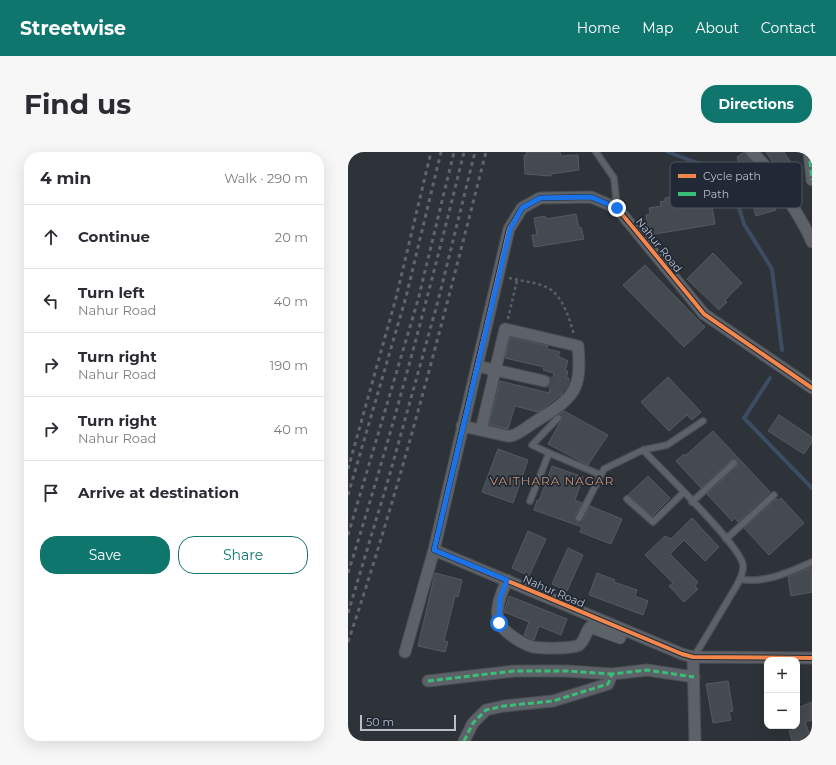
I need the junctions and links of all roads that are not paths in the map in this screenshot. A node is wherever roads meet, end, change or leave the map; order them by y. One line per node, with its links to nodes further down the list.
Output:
1 (596, 152): 6 (lane)
2 (753, 152): 4 (street)
3 (809, 152): 5 (street)
4 (760, 162)
5 (812, 180)
6 (617, 208): 9 (street, Nahur Road); 12 (street, Nahur Road)
7 (792, 208): 8 (street)
8 (812, 242)
9 (477, 366): 10 (street); 15 (street, Nahur Road)
10 (495, 371): 11 (street); 16 (street); 16 (street)
11 (544, 381)
12 (812, 388)
13 (558, 418): 18 (lane)
14 (703, 421): 17 (lane)
15 (462, 426): 16 (street); 28 (street, Nahur Road)
16 (481, 430)
17 (643, 450): 20 (lane); 21 (lane)
18 (549, 453): 20 (lane); 24 (lane)
19 (734, 463): 25 (lane)
20 (601, 475): 26 (lane)
21 (683, 492): 23 (lane); 25 (lane)
22 (774, 495): 27 (lane)
23 (627, 499)
24 (530, 501)
25 (692, 502): 27 (lane)
26 (579, 518)
27 (726, 539): 30 (lane)
28 (434, 550): 31 (street, Nahur Road); 34 (street)
29 (812, 562): 30 (lane)
30 (740, 579): 35 (lane)
31 (507, 580): 32 (street, Nahur Road); 32 (street)
32 (608, 628): 33 (street); 35 (street, Nahur Road)
33 (620, 638)
34 (405, 652)
35 (694, 657): 36 (street, Nahur Road); 38 (street)
36 (812, 658)
37 (612, 674): 38 (street); 39 (street); 40 (street)
38 (694, 677): 41 (street)
39 (428, 681)
40 (464, 741)
41 (696, 741)

